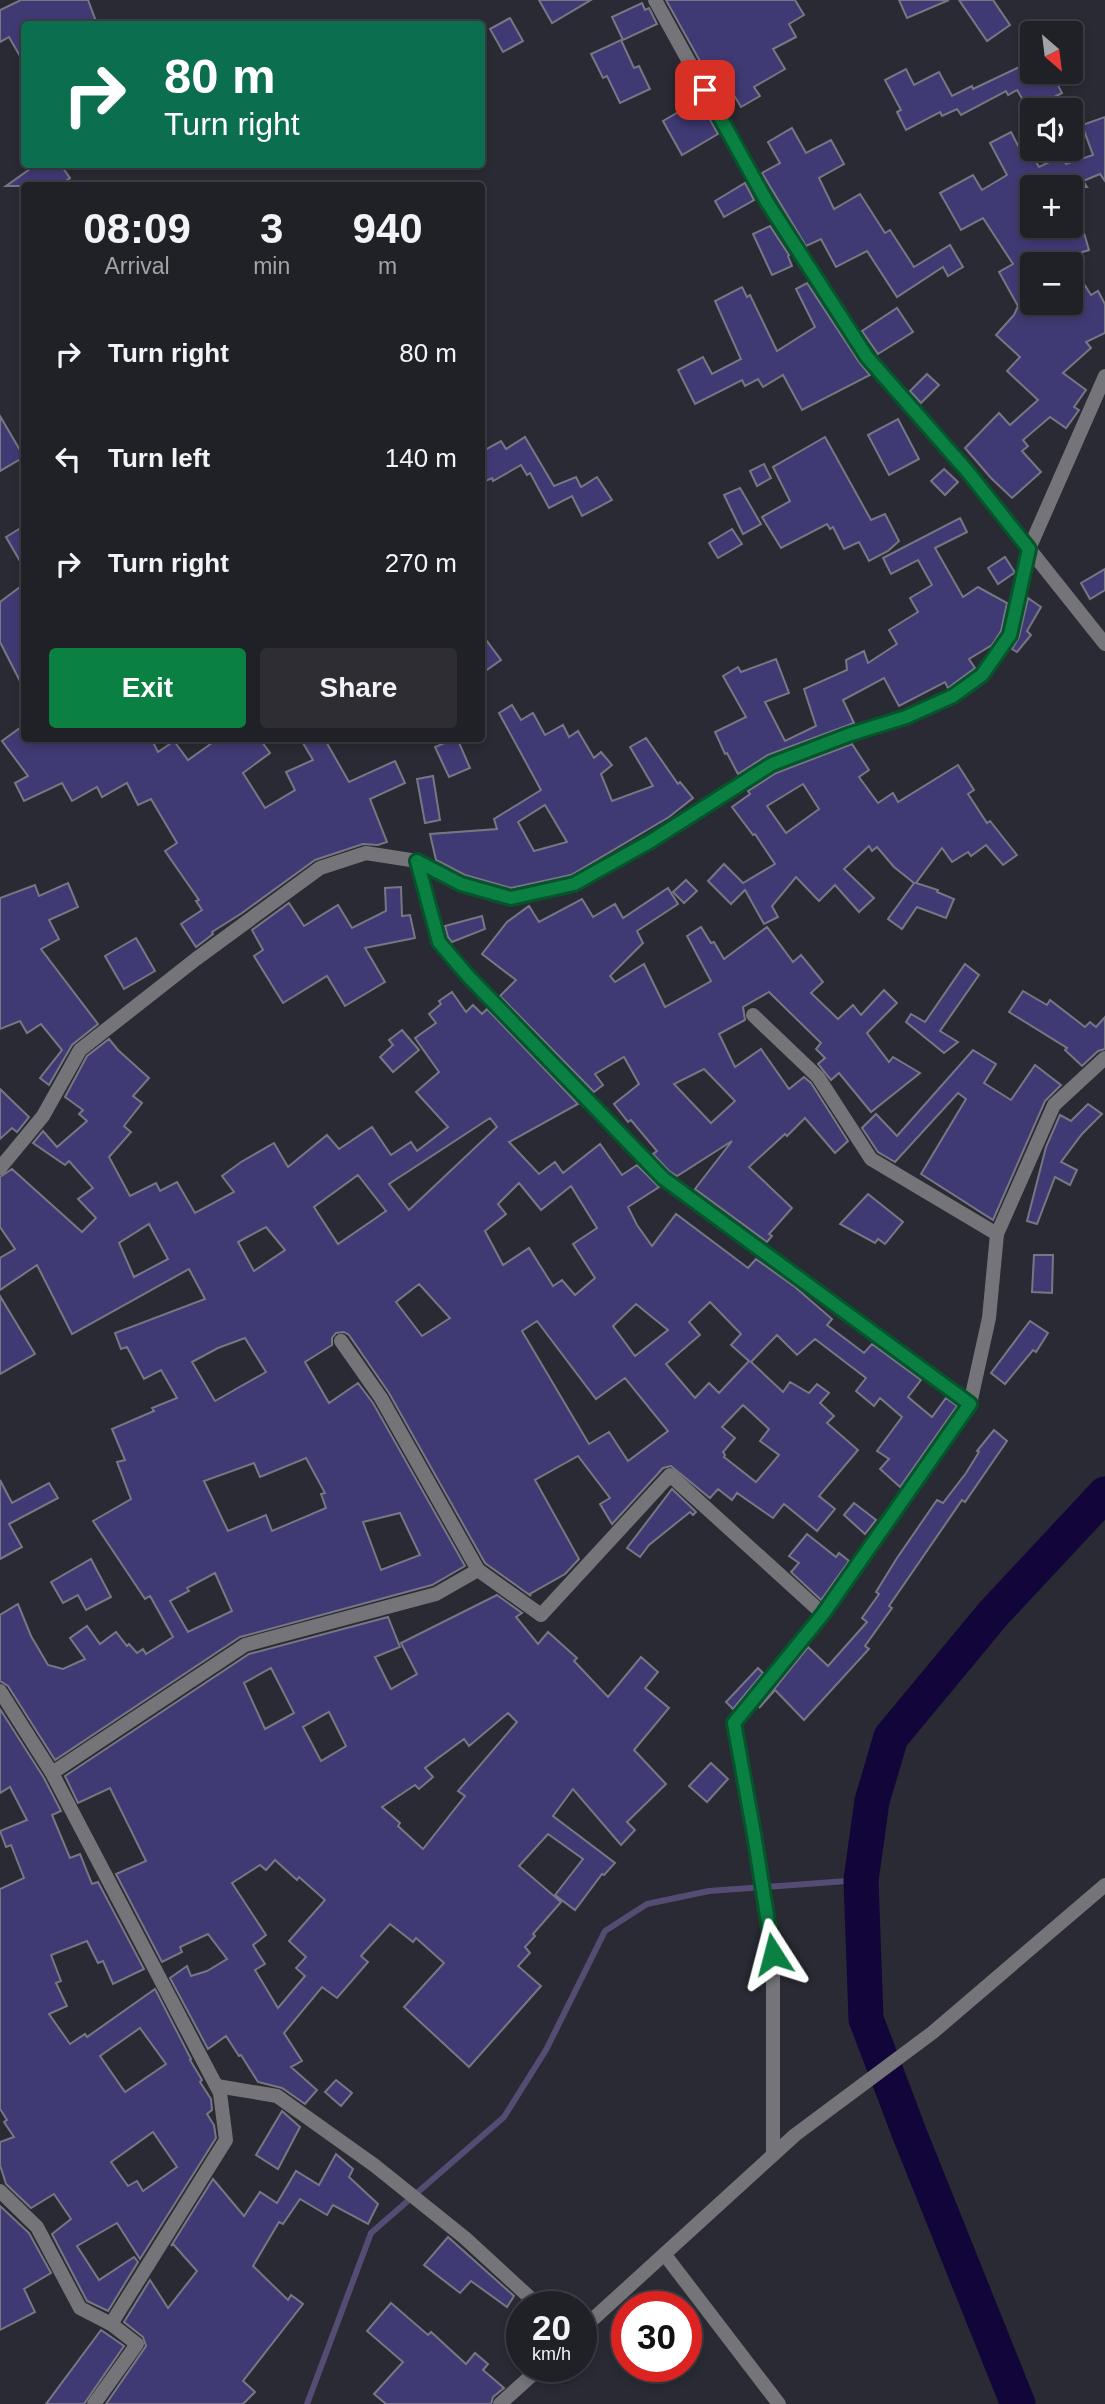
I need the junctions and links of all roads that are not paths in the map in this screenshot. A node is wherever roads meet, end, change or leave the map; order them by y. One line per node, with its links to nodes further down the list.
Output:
1 (655, 0): 3 (street)
2 (1105, 376): 3 (street)
3 (1029, 549): 4 (street); 5 (street)
4 (1105, 644)
5 (417, 861): 8 (street); 11 (street)
6 (754, 1015): 9 (street)
7 (1105, 1058): 9 (street)
8 (0, 1168)
9 (997, 1234): 11 (street)
10 (341, 1341): 12 (street)
11 (970, 1404): 13 (street)
12 (478, 1570): 13 (street); 15 (street)
13 (823, 1614): 18 (street)
14 (0, 1691): 15 (street)
15 (52, 1773): 17 (street)
16 (1105, 1885): 18 (street)
17 (217, 2085): 21 (street); 23 (street)
18 (773, 2155): 20 (street)
19 (0, 2191): 23 (street)
20 (665, 2255): 22 (street); 27 (street)
21 (523, 2291)
22 (597, 2316)
23 (111, 2324): 25 (street)
24 (524, 2382): 26 (street)
25 (94, 2404)
26 (500, 2404)
27 (779, 2404)

